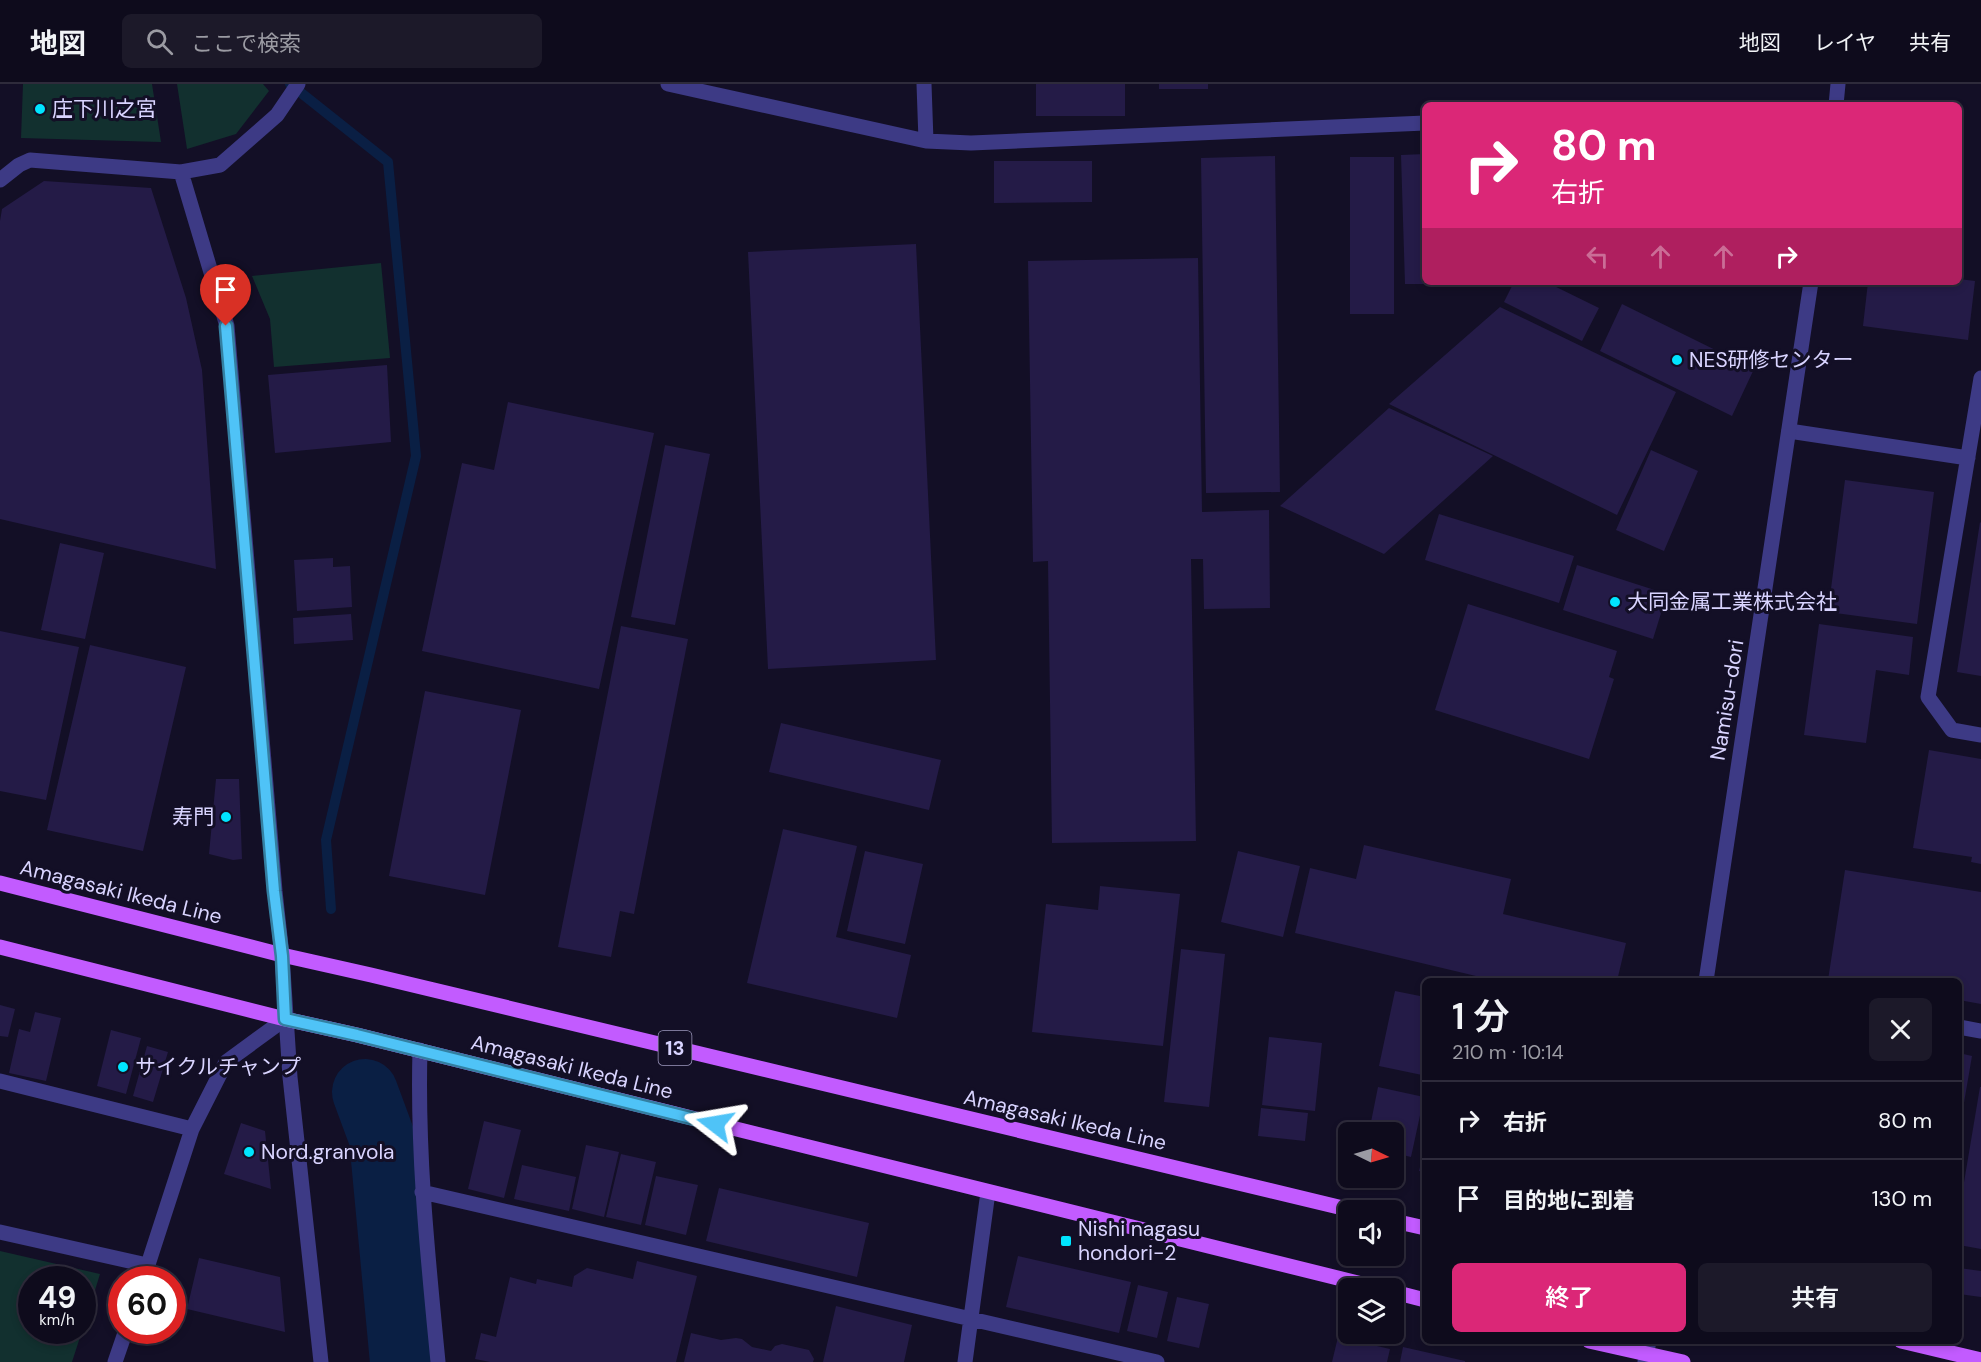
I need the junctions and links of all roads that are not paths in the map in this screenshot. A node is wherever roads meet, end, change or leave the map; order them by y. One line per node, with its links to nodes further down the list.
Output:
1 (298, 84): 8 (street)
2 (668, 84): 7 (street)
3 (924, 84): 7 (street)
4 (1838, 84): 5 (street)
5 (1836, 102)
6 (1422, 123): 7 (street)
7 (926, 141)
8 (181, 172): 9 (street); 17 (street)
9 (0, 180)
10 (1811, 285): 12 (street, Namisu-dori)
11 (1981, 378): 13 (street)
12 (1789, 431): 13 (street); 18 (street, Namisu-dori)
13 (1968, 458): 14 (street)
14 (1981, 735)
15 (0, 882): 17 (main road, Amagasaki Ikeda Line / 13)
16 (0, 947): 19 (main road, Amagasaki Ikeda Line)
17 (282, 956): 19 (street); 27 (main road, Amagasaki Ikeda Line / 13)
18 (1706, 978)
19 (285, 1019): 22 (main road, Amagasaki Ikeda Line); 24 (street); 43 (street)
20 (1962, 1028): 21 (street)
21 (1981, 1031)
22 (420, 1050): 25 (street); 26 (main road, Amagasaki Ikeda Line)
23 (0, 1081): 24 (street)
24 (192, 1129): 32 (street)
25 (422, 1192): 36 (street); 44 (street)
26 (988, 1192): 33 (main road, Amagasaki Ikeda Line); 36 (street)
27 (1338, 1207)
28 (1404, 1223): 29 (main road)
29 (1422, 1227)
30 (0, 1232): 31 (street)
31 (123, 1266)
32 (147, 1266)
33 (1338, 1278)
34 (1404, 1295): 35 (main road)
35 (1422, 1299)
36 (971, 1319): 45 (street); 46 (street)
37 (121, 1344): 42 (street)
38 (1605, 1344): 40 (main road)
39 (1914, 1344): 41 (main road)
40 (1647, 1352): 47 (main road)
41 (1981, 1360)
42 (115, 1362)
43 (321, 1362)
44 (438, 1362)
45 (965, 1362)
46 (1157, 1362)
47 (1683, 1362)

